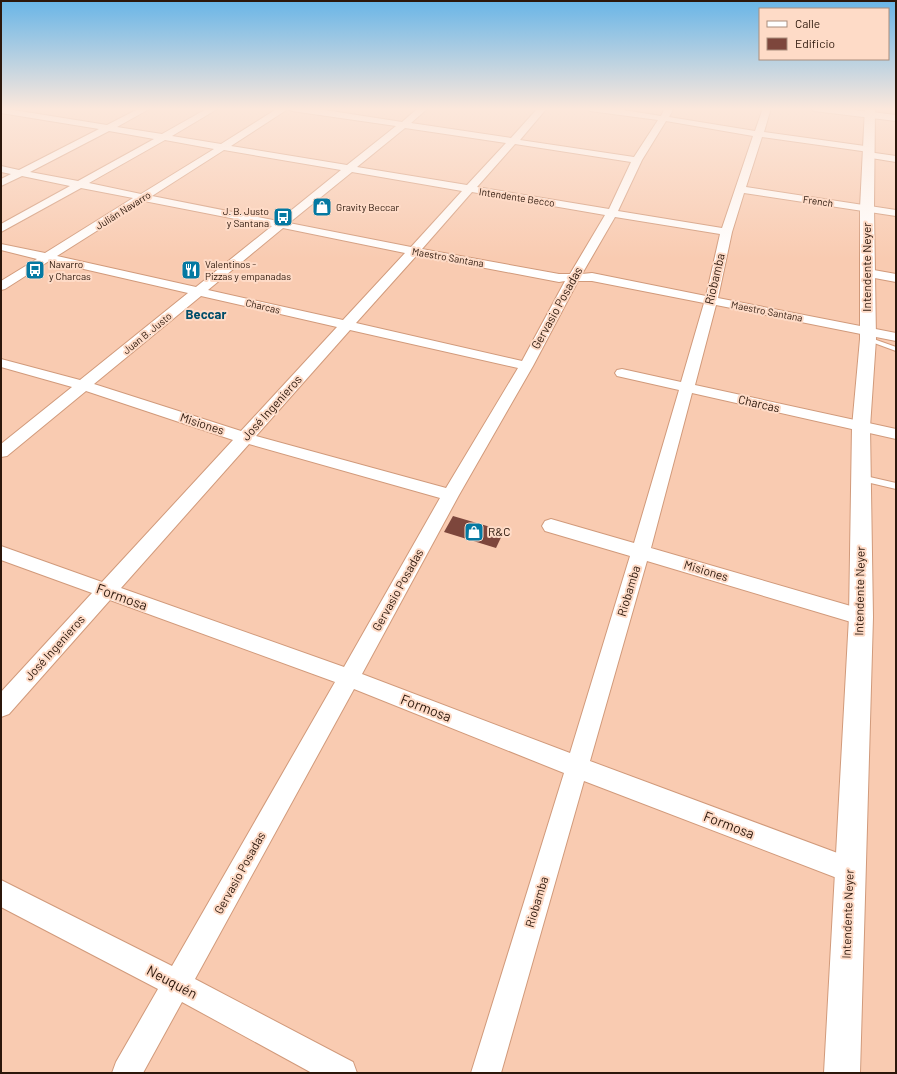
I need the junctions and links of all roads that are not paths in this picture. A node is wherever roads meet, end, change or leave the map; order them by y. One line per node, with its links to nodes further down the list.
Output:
1 (50, 158): 13 (street)
2 (128, 158): 15 (street)
3 (205, 158): 18 (street, Julián Navarro)
4 (284, 158): 12 (street, Intendente Becco)
5 (363, 158): 12 (street, Juan B. Justo)
6 (498, 158): 16 (street, José Ingenieros)
7 (624, 158): 10 (street)
8 (750, 158): 17 (street, Riobamba)
9 (869, 158): 19 (street, Intendente Neyer)
10 (637, 160): 20 (street, Gervasio Posadas)
11 (1, 169): 13 (street, Maestro Santana)
12 (350, 169): 16 (street, Intendente Becco); 22 (street, Juan B. Justo)
13 (21, 173): 14 (street); 15 (street, Maestro Santana)
14 (1, 183)
15 (81, 185): 18 (street, Maestro Santana); 23 (street)
16 (470, 189): 20 (street, Intendente Becco); 26 (street, José Ingenieros)
17 (739, 189): 19 (street, French); 24 (street, Riobamba)
18 (142, 197): 22 (street, Maestro Santana); 27 (street, Julián Navarro)
19 (867, 208): 21 (street, French); 28 (street, Intendente Neyer)
20 (612, 213): 24 (street, Intendente Becco); 29 (street, Gervasio Posadas)
21 (896, 213)
22 (281, 225): 26 (street, Maestro Santana); 32 (street, Juan B. Justo)
23 (1, 229)
24 (726, 232): 33 (street, Riobamba)
25 (1, 247): 27 (street, Charcas)
26 (414, 251): 29 (street, Maestro Santana); 34 (street, José Ingenieros)
27 (47, 257): 31 (street, Julián Navarro); 32 (street, Charcas)
28 (868, 273): 30 (street); 35 (street, Intendente Neyer)
29 (574, 277): 33 (street, Maestro Santana); 39 (street, Gervasio Posadas)
30 (896, 278)
31 (1, 286)
32 (199, 291): 34 (street, Charcas); 41 (street, Juan B. Justo)
33 (711, 300): 35 (street, Maestro Santana); 42 (street, Riobamba)
34 (347, 325): 39 (street, Charcas); 45 (street, José Ingenieros)
35 (867, 335): 36 (street, Maestro Santana); 37 (lane); 43 (street, Intendente Neyer)
36 (896, 337)
37 (896, 349)
38 (1, 363): 41 (street, Misiones)
39 (526, 366): 49 (street, Gervasio Posadas)
40 (622, 373): 42 (street, Charcas)
41 (83, 385): 45 (street, Misiones); 46 (street, Juan B. Justo)
42 (687, 388): 43 (street, Charcas); 51 (street, Riobamba)
43 (861, 427): 44 (street, Charcas); 47 (street, Intendente Neyer)
44 (896, 434)
45 (246, 438): 49 (street, Misiones); 53 (street, José Ingenieros)
46 (1, 452)
47 (861, 478): 48 (lane); 54 (street, Intendente Neyer)
48 (896, 486)
49 (450, 495): 55 (street, Gervasio Posadas)
50 (550, 526): 51 (street, Misiones)
51 (641, 551): 54 (street, Misiones); 57 (street, Riobamba)
52 (1, 553): 53 (street, Formosa)
53 (106, 591): 55 (street, Formosa); 56 (street, José Ingenieros)
54 (861, 617): 58 (street, Intendente Neyer)
55 (349, 678): 57 (street, Formosa); 60 (street, Gervasio Posadas)
56 (1, 707)
57 (577, 768): 58 (street, Formosa); 63 (street, Riobamba)
58 (850, 870): 64 (street, Intendente Neyer)
59 (1, 892): 60 (street, Neuquén)
60 (177, 984): 61 (street, Gervasio Posadas); 62 (street, Neuquén)
61 (127, 1073)
62 (342, 1073)
63 (486, 1073)
64 (842, 1073)

